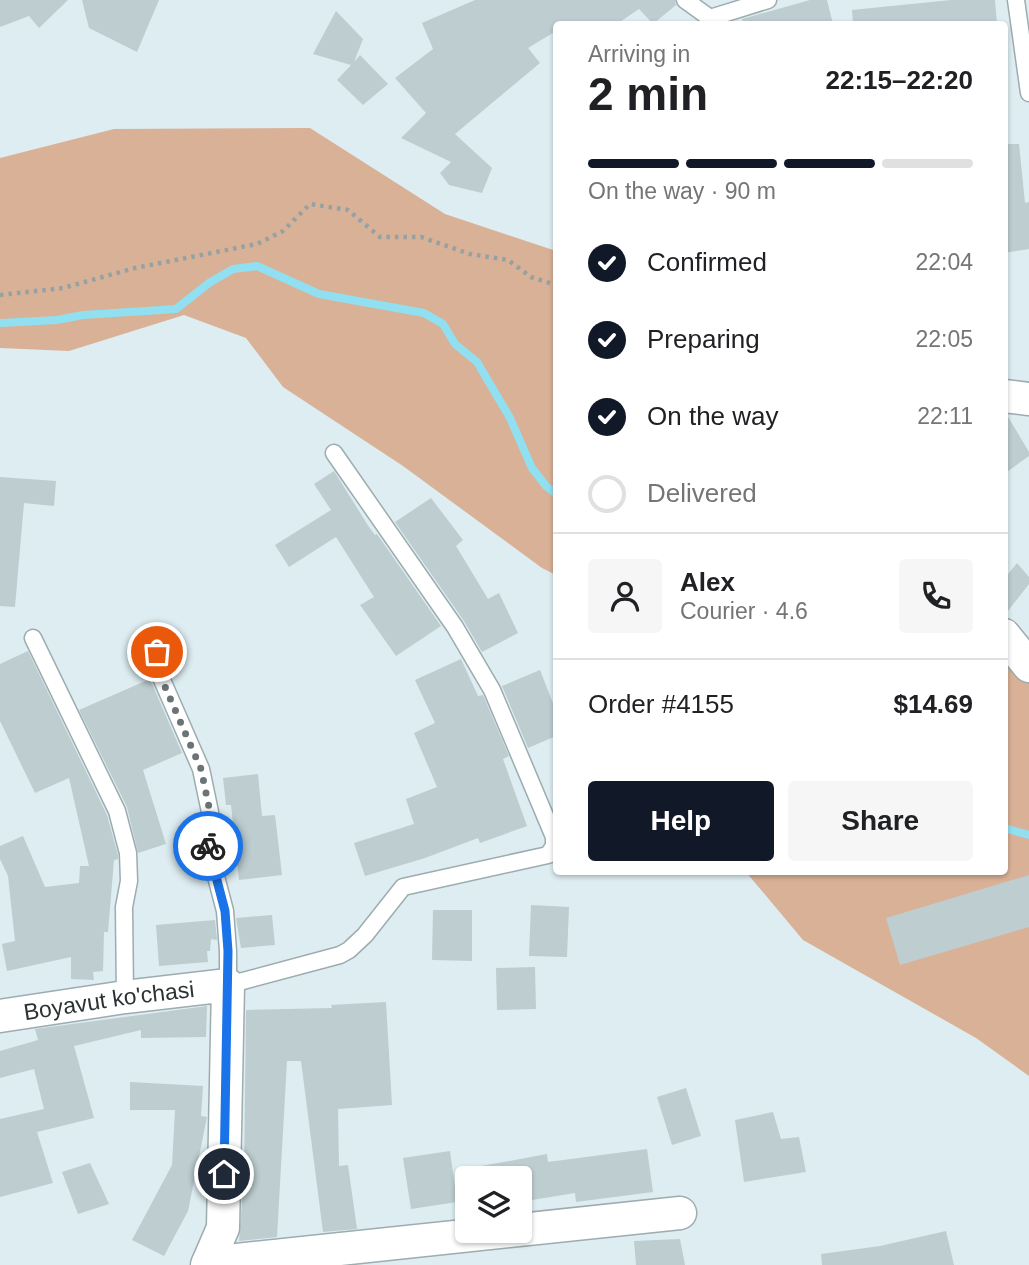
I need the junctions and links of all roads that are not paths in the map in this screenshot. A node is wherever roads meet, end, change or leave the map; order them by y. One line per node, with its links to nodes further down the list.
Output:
1 (685, 0): 2 (lane)
2 (768, 0)
3 (1016, 0): 4 (lane)
4 (1029, 93)
5 (1008, 396): 6 (street)
6 (1029, 399)
7 (334, 453): 12 (lane)
8 (33, 638): 15 (lane)
9 (1008, 640): 11 (street)
10 (157, 652): 14 (lane)
11 (1029, 666)
12 (553, 835)
13 (553, 848): 14 (lane)
14 (228, 985): 15 (street, Boyavut ko'chasi); 18 (street, Boyavut ko'chasi)
15 (125, 998): 16 (street, Boyavut ko'chasi)
16 (0, 1016)
17 (680, 1213): 18 (street)
18 (207, 1264)

